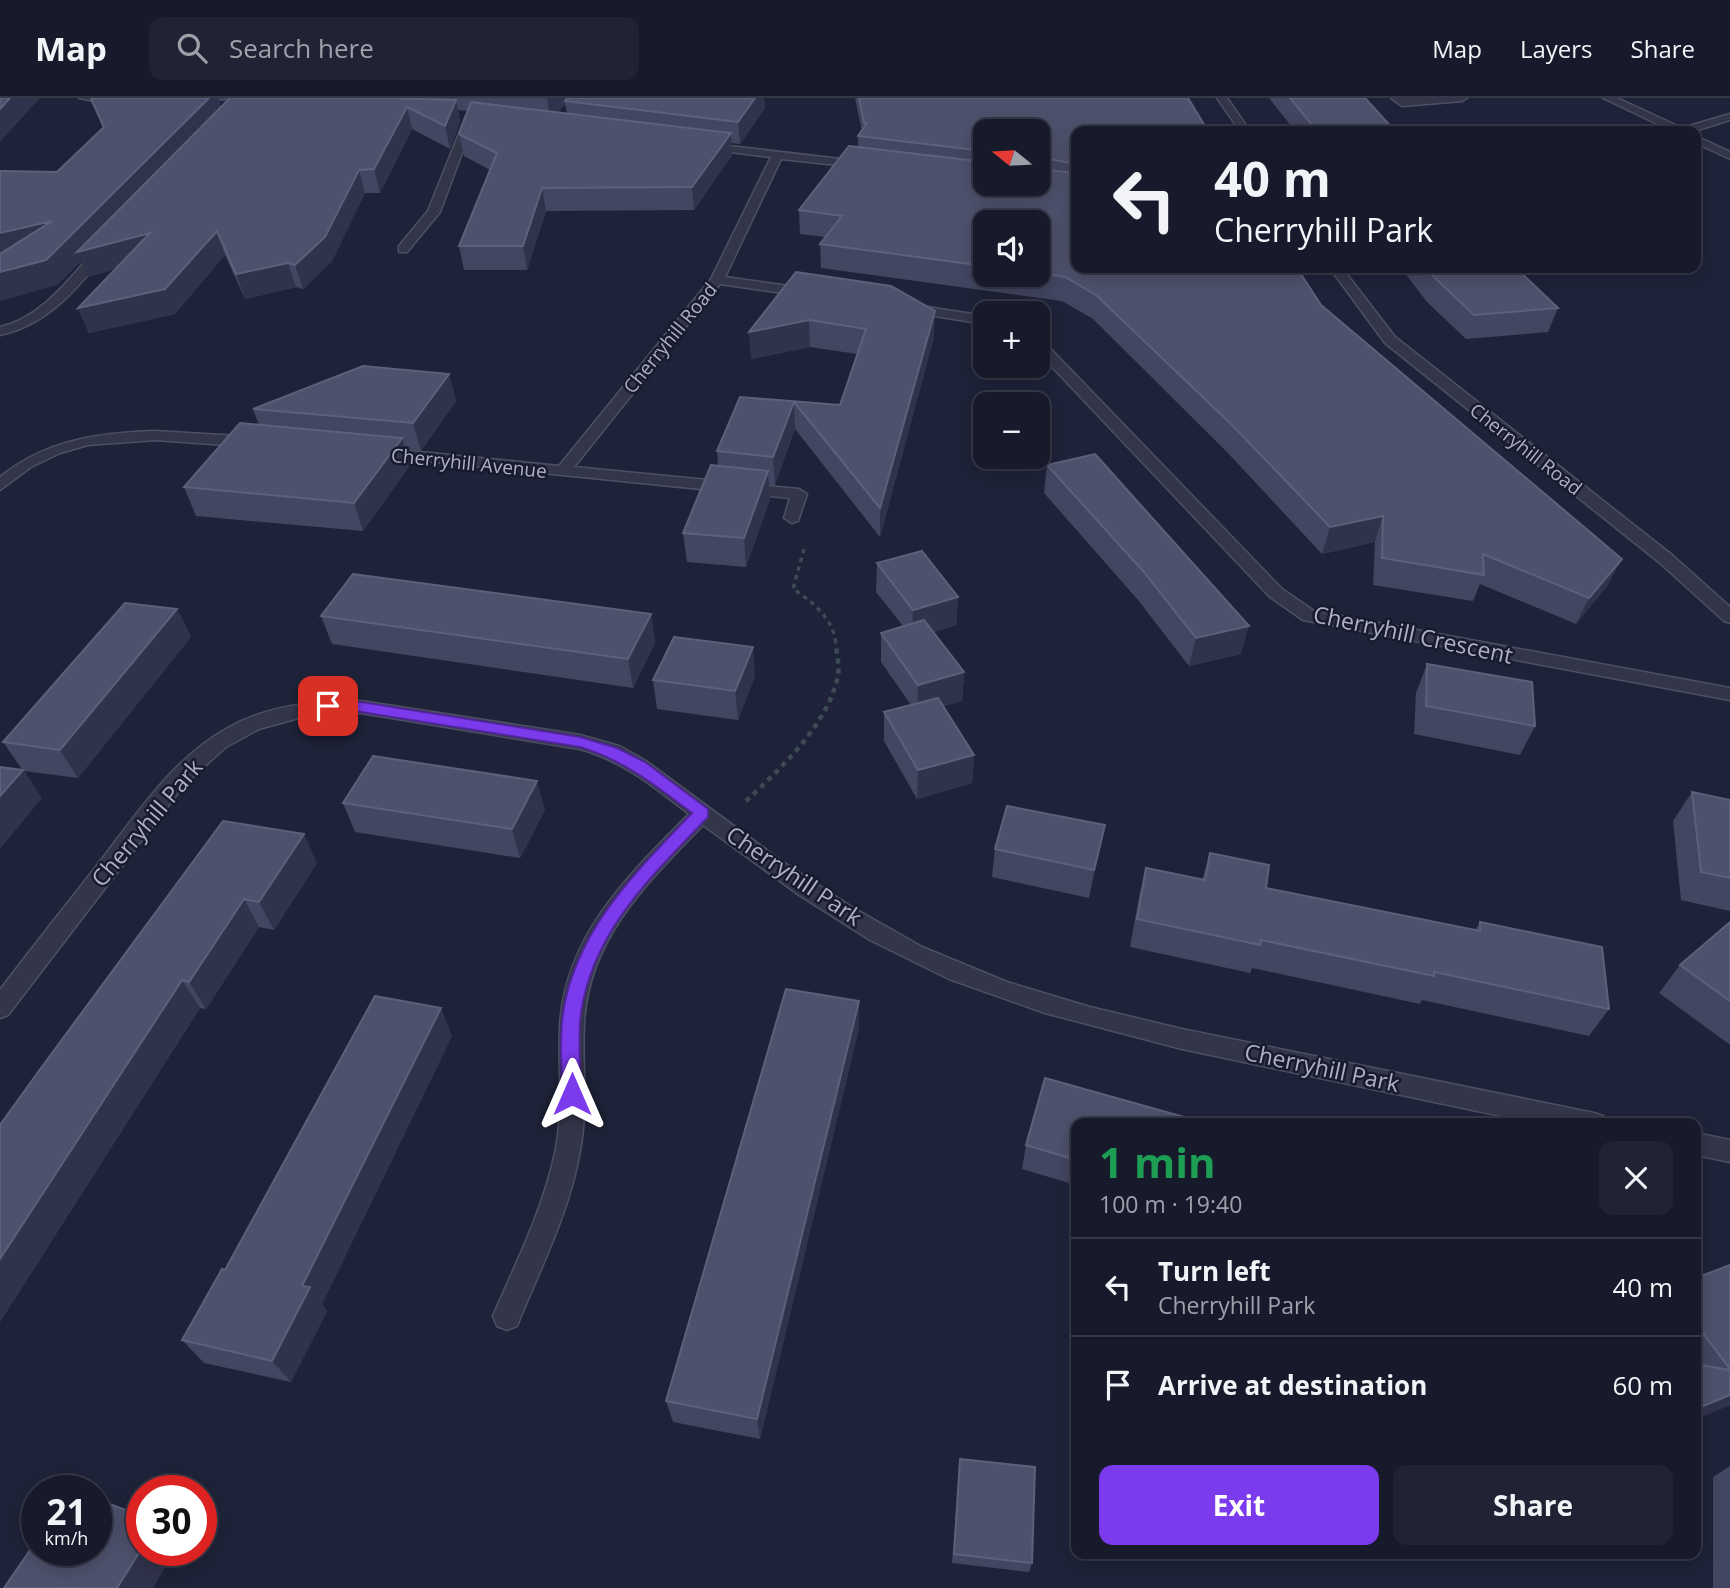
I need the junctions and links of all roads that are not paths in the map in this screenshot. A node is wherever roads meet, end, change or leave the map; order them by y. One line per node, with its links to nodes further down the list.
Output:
1 (84, 98): 6 (street)
2 (1222, 98): 9 (street)
3 (1396, 98): 4 (street)
4 (1462, 98)
5 (1608, 98): 10 (street)
6 (135, 105)
7 (471, 117): 18 (street)
8 (1730, 117): 11 (street)
9 (1242, 126)
10 (1671, 126)
11 (1699, 126)
12 (1701, 142): 15 (street)
13 (694, 145): 14 (street)
14 (778, 154): 16 (street); 20 (street, Cherryhill Road)
15 (1730, 156)
16 (884, 167)
17 (115, 236): 24 (street)
18 (403, 249)
19 (1340, 273): 31 (street, Cherryhill Road)
20 (717, 280): 21 (street); 28 (street, Cherryhill Road)
21 (827, 296)
22 (897, 306): 23 (street)
23 (973, 318)
24 (0, 331)
25 (1050, 357): 32 (street, Cherryhill Crescent)
26 (276, 444): 29 (street)
27 (358, 451): 28 (street, Cherryhill Avenue)
28 (562, 472): 30 (street, Cherryhill Avenue)
29 (0, 485)
30 (792, 518)
31 (1730, 617)
32 (1730, 694)
33 (711, 819): 34 (street, Cherryhill Park); 36 (street, Cherryhill Park); 39 (street)
34 (10, 981): 35 (street, Cherryhill Park)
35 (0, 1008)
36 (1565, 1118)
37 (1701, 1145): 38 (street)
38 (1730, 1151)
39 (507, 1316)

